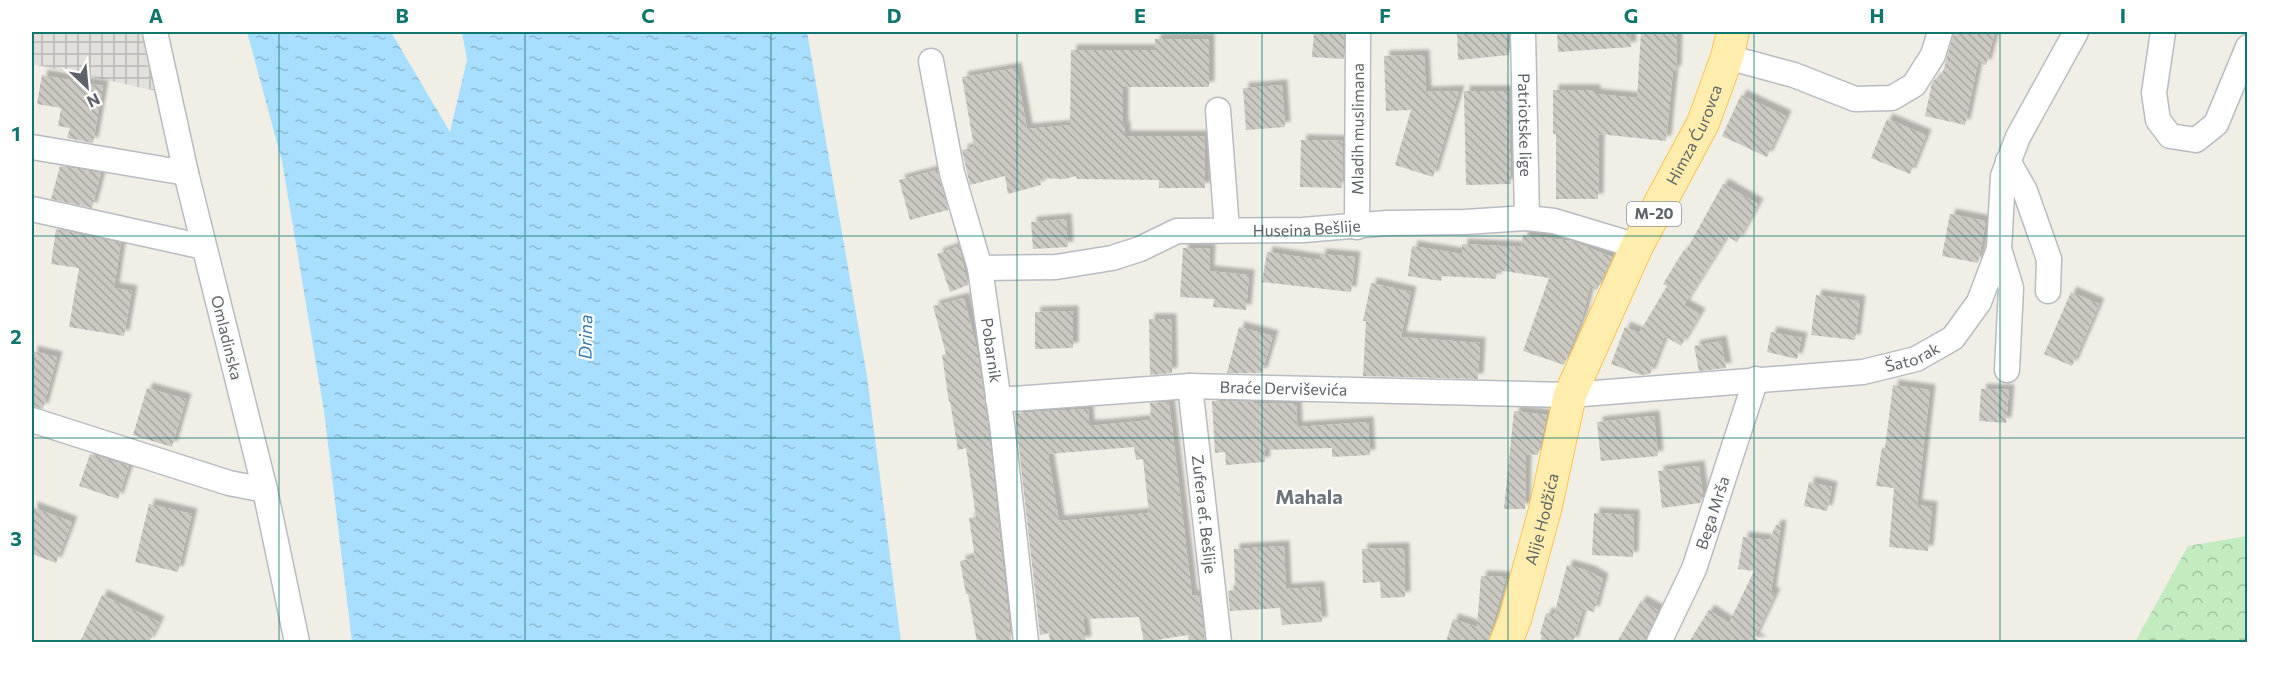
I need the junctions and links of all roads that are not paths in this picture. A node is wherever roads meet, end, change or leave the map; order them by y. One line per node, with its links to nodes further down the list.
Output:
1 (155, 32): 13 (street, Omladinska)
2 (1358, 32): 16 (street, Mladih muslimana)
3 (1523, 32): 15 (street, Patriotske lige)
4 (1940, 32): 7 (street)
5 (2076, 32): 12 (street, Šatorak)
6 (2163, 32): 8 (street)
7 (1730, 44): 18 (main road, Himza Ćurovca / M-20)
8 (2247, 47)
9 (931, 62): 21 (street, Pobarnik)
10 (1218, 110): 17 (street)
11 (32, 147): 13 (street)
12 (2008, 161): 20 (street, Šatorak); 22 (street)
13 (186, 173): 19 (street, Omladinska)
14 (32, 209): 19 (street)
15 (1527, 218): 16 (street, Huseina Bešlije); 18 (street, Huseina Bešlije)
16 (1357, 226): 17 (street, Huseina Bešlije)
17 (1227, 229): 21 (street, Huseina Bešlije)
18 (1637, 246): 26 (main road, Himza Ćurovca / M-20)
19 (204, 247): 29 (street, Omladinska)
20 (1999, 249): 23 (street); 24 (street, Šatorak)
21 (980, 268): 27 (street, Pobarnik)
22 (2048, 291)
23 (2007, 370)
24 (1756, 379): 26 (street, Šatorak); 34 (street, Bega Mrša)
25 (1191, 386): 26 (street, Braće Derviševića); 27 (street, Braće Derviševića); 32 (street, Zufera ef. Bešlije)
26 (1570, 395): 33 (main road, Alije Hodžića / M-20)
27 (998, 400): 31 (street, Pobarnik)
28 (32, 420): 29 (street)
29 (266, 490): 30 (street, Omladinska)
30 (297, 642)
31 (1026, 642)
32 (1219, 642)
33 (1506, 642)
34 (1659, 642)

